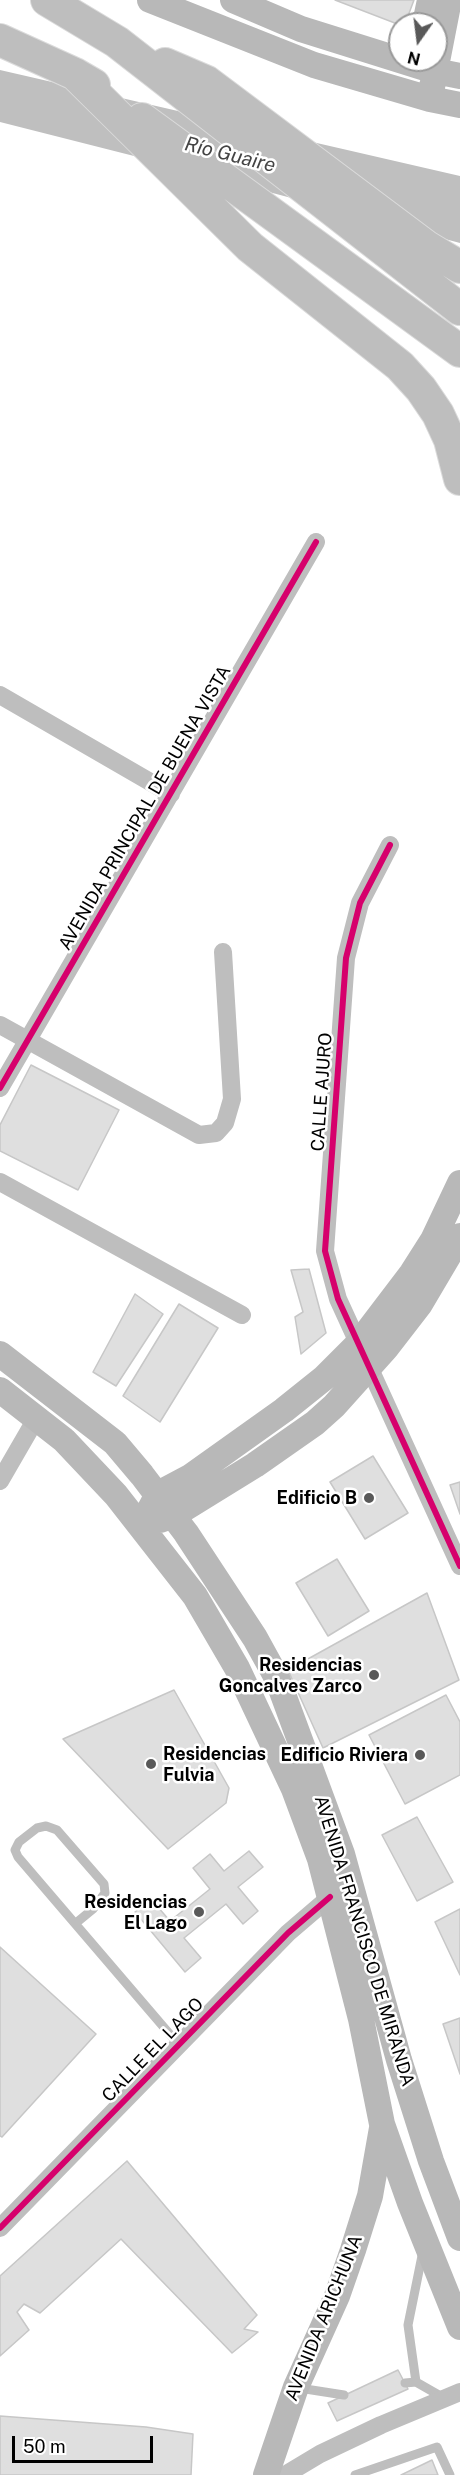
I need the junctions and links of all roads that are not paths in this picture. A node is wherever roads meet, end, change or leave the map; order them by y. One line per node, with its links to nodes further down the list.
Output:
1 (47, 0): 14 (highway)
2 (150, 0): 12 (street)
3 (233, 0): 7 (street)
4 (437, 10): 9 (street)
5 (0, 40): 13 (highway)
6 (388, 49): 7 (street)
7 (369, 51): 8 (street)
8 (388, 55)
9 (460, 59)
10 (424, 72): 12 (street)
11 (433, 72): 15 (street)
12 (350, 77): 15 (street)
13 (88, 84): 19 (highway); 20 (highway)
14 (199, 90): 17 (highway); 18 (highway)
15 (430, 99): 16 (street)
16 (460, 105)
17 (460, 267)
18 (460, 309)
19 (460, 351)
20 (460, 479)
21 (316, 542): 23 (street, AVENIDA PRINCIPAL DE BUENA VISTA)
22 (0, 695): 23 (street)
23 (171, 794): 27 (street, AVENIDA PRINCIPAL DE BUENA VISTA)
24 (390, 845): 34 (street, CALLE AJURO)
25 (223, 952): 27 (street)
26 (0, 1025): 27 (street)
27 (28, 1040): 28 (street, AVENIDA PRINCIPAL DE BUENA VISTA)
28 (0, 1088)
29 (0, 1182): 32 (street)
30 (460, 1183): 34 (street)
31 (460, 1236): 34 (street)
32 (242, 1315)
33 (0, 1354): 38 (street, AVENIDA FRANCISCO DE MIRANDA)
34 (364, 1355): 38 (street); 39 (street); 41 (street, CALLE AJURO)
35 (0, 1390): 36 (street, AVENIDA FRANCISCO DE MIRANDA)
36 (37, 1417): 37 (street); 40 (street, AVENIDA FRANCISCO DE MIRANDA)
37 (0, 1481)
38 (158, 1494): 39 (street, AVENIDA FRANCISCO DE MIRANDA); 40 (street)
39 (174, 1515): 40 (street); 47 (street, AVENIDA FRANCISCO DE MIRANDA)
40 (140, 1527): 42 (street, AVENIDA FRANCISCO DE MIRANDA)
41 (460, 1566)
42 (330, 1897): 44 (street, CALLE EL LAGO); 45 (street, AVENIDA FRANCISCO DE MIRANDA)
43 (76, 1923): 43 (lane); 44 (lane)
44 (179, 2045): 46 (street, CALLE EL LAGO)
45 (382, 2124): 48 (street, AVENIDA FRANCISCO DE MIRANDA); 52 (street, AVENIDA ARICHUNA)
46 (0, 2228)
47 (460, 2238)
48 (424, 2241): 49 (street, AVENIDA FRANCISCO DE MIRANDA); 50 (lane)
49 (460, 2327)
50 (416, 2382): 51 (lane); 54 (lane)
51 (405, 2383)
52 (296, 2387): 53 (lane); 55 (street, AVENIDA ARICHUNA)
53 (344, 2395)
54 (453, 2395): 56 (street)
55 (266, 2475)
56 (285, 2475)
57 (355, 2475): 58 (lane)
58 (450, 2475)

